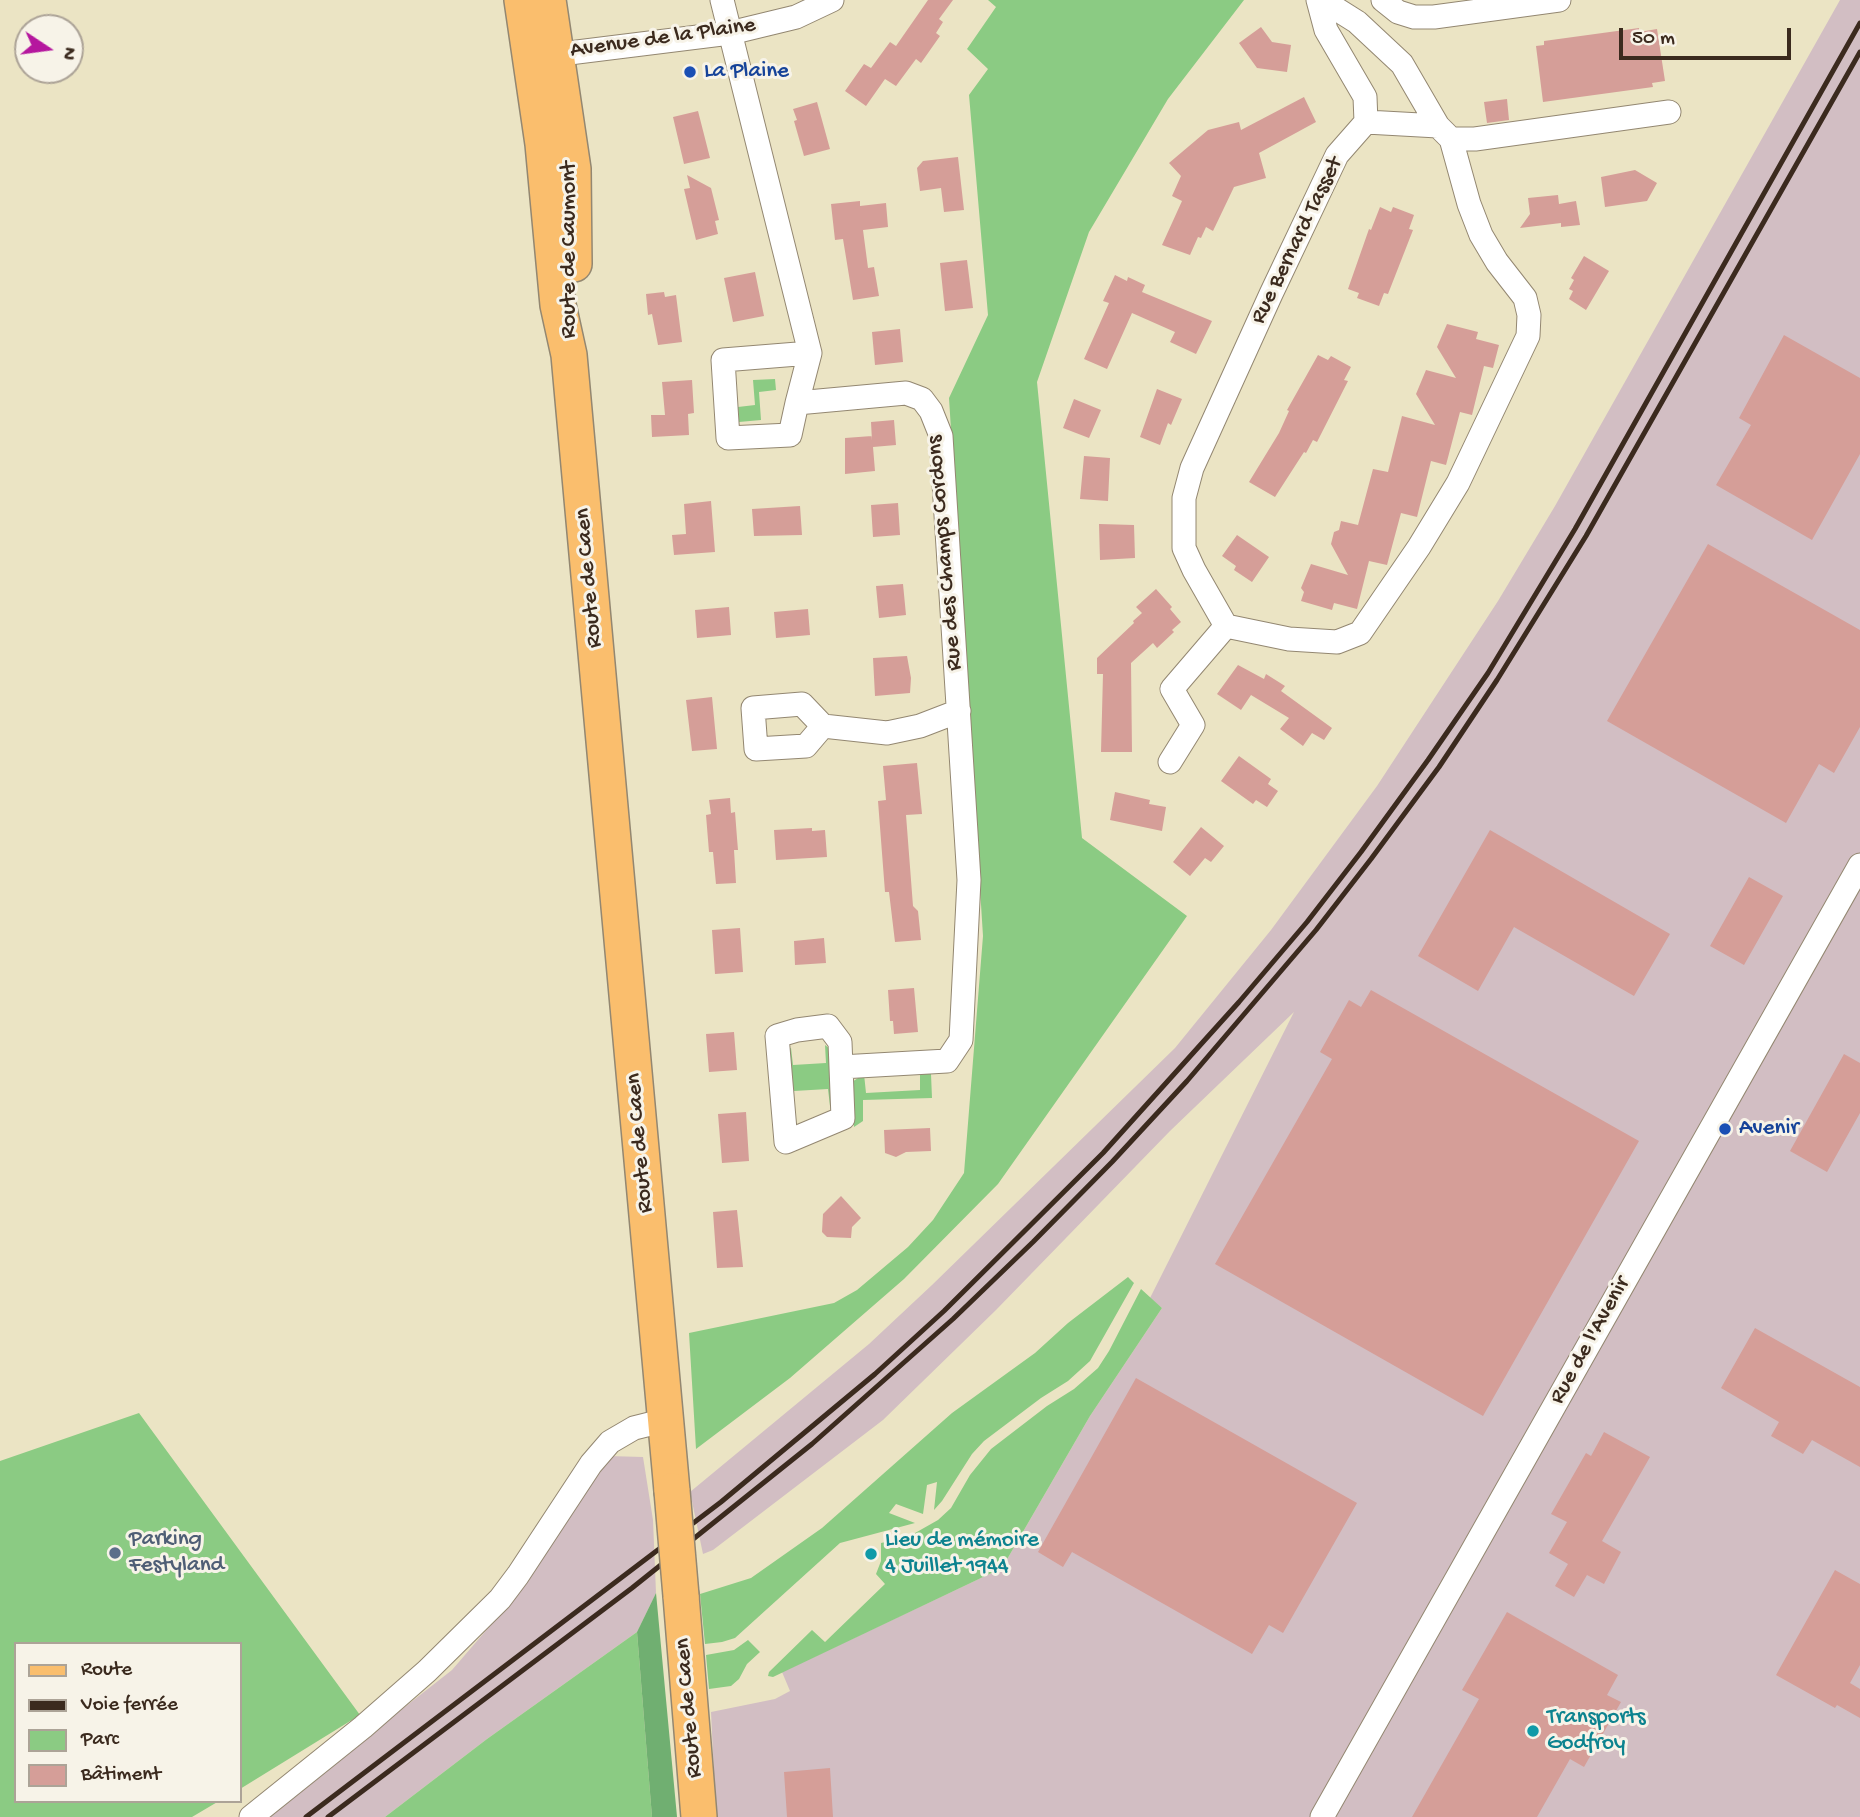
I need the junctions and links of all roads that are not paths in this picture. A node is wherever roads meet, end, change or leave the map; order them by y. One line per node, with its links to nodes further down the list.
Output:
1 (522, 0): 9 (main road, Route de Caumont)
2 (548, 0): 9 (main road, Route de Caumont)
3 (722, 0): 8 (street)
4 (832, 0): 8 (street, Avenue de la Plaine)
5 (1320, 0): 11 (street); 12 (street)
6 (1382, 0): 7 (street)
7 (1559, 0)
8 (730, 33): 9 (street, Avenue de la Plaine); 13 (street)
9 (543, 56): 15 (main road, Route de Caumont)
10 (1669, 113): 12 (street)
11 (1366, 122): 12 (street); 16 (street, Rue Bernard Tasset)
12 (1445, 133): 16 (street)
13 (810, 353): 14 (street); 14 (street)
14 (797, 403): 17 (street, Rue des Champs Cordons)
15 (580, 469): 22 (main road, Route de Caen)
16 (1226, 626): 19 (street)
17 (959, 711): 18 (street); 21 (street, Rue des Champs Cordons)
18 (822, 726)
19 (1170, 762)
20 (1860, 865): 25 (street, Rue de l'Avenir)
21 (841, 1067): 21 (street)
22 (666, 1420): 23 (street); 24 (main road, Route de Caen, bridge)
23 (251, 1817)
24 (699, 1817)
25 (1322, 1817)

